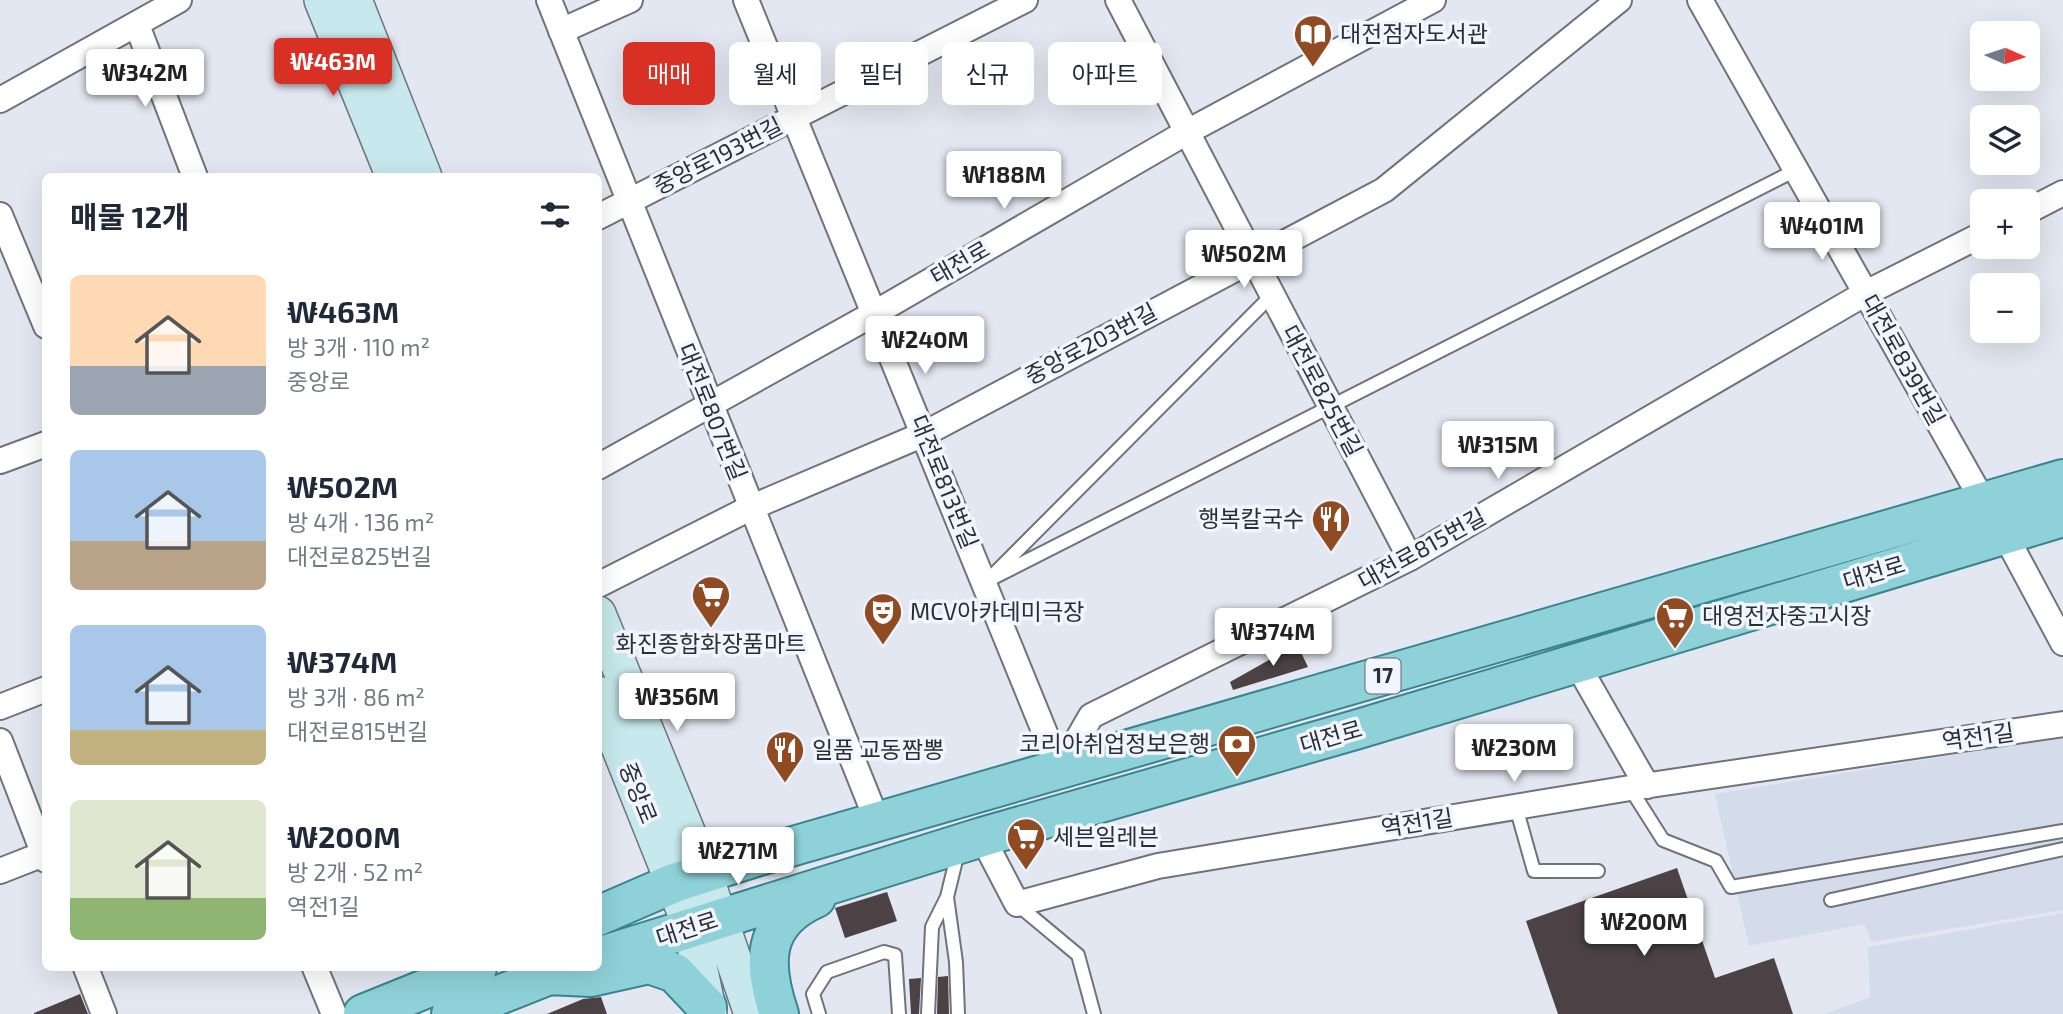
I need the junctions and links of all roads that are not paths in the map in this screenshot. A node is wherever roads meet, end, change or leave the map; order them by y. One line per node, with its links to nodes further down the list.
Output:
1 (179, 0): 12 (street)
2 (322, 0): 19 (main road)
3 (354, 0): 20 (main road)
4 (549, 0): 13 (street, 대전로807번길)
5 (630, 0): 13 (street)
6 (746, 0): 15 (street, 대전로813번길)
7 (1025, 0): 15 (street, 중앙로193번길)
8 (1118, 0): 16 (street, 대전로825번길)
9 (1433, 0): 16 (street, 태전로)
10 (1619, 0): 27 (street, 중앙로203번길)
11 (1700, 0): 17 (street, 대전로839번길)
12 (137, 25): 14 (street); 18 (street)
13 (561, 31): 22 (street, 대전로807번길)
14 (0, 100)
15 (794, 117): 22 (street, 중앙로193번길); 30 (street, 대전로813번길)
16 (1187, 132): 27 (street, 대전로825번길); 30 (street, 태전로)
17 (1796, 170): 28 (street, 대전로839번길); 33 (lane)
18 (193, 173)
19 (392, 173)
20 (422, 173)
21 (2063, 193): 23 (street)
22 (629, 202): 25 (street, 중앙로193번길); 32 (street, 대전로807번길)
23 (2040, 205)
24 (0, 215): 31 (street)
25 (602, 215)
26 (1970, 241): 28 (street, 대전로815번길)
27 (1253, 258): 29 (street, 대전로825번길); 34 (street, 중앙로203번길)
28 (1866, 293): 39 (street, 대전로839번길); 43 (street, 대전로815번길)
29 (1272, 295): 33 (street, 대전로825번길); 44 (lane)
30 (875, 313): 32 (street, 태전로); 34 (street, 대전로813번길)
31 (42, 316)
32 (710, 407): 37 (street, 태전로); 40 (street, 대전로807번길)
33 (1330, 407): 43 (street, 대전로825번길); 44 (lane)
34 (924, 434): 40 (street, 중앙로203번길); 44 (street, 대전로813번길)
35 (42, 445): 36 (street)
36 (0, 461)
37 (602, 465)
38 (2063, 479): 39 (main road, 대전로 / 17)
39 (1983, 502): 54 (main road, 대전로 / 17)
40 (750, 508): 45 (street, 중앙로203번길); 57 (street, 대전로807번길)
41 (2063, 517): 42 (main road, 대전로 / 17)
42 (2004, 533): 47 (street); 48 (main road, 대전로 / 17)
43 (1410, 558): 54 (street, 대전로815번길)
44 (985, 582): 54 (street, 대전로813번길)
45 (602, 583)
46 (602, 626): 66 (main road, 중앙로)
47 (2063, 643)
48 (1577, 664): 55 (street); 59 (main road, 대전로 / 17)
49 (42, 691): 51 (street)
50 (602, 702): 66 (main road, 중앙로)
51 (0, 707)
52 (2063, 724): 55 (street, 역전1길)
53 (0, 741): 60 (street)
54 (1060, 771): 57 (main road, 대전로 / 17)
55 (1639, 787): 56 (street, 역전1길); 58 (lane)
56 (1516, 807): 65 (lane); 69 (street, 역전1길)
57 (878, 823): 66 (main road, 대전로 / 17)
58 (2063, 831)
59 (971, 841): 63 (main road, 대전로 / 17); 67 (lane); 69 (street)
60 (42, 848)
61 (2063, 849): 68 (lane)
62 (42, 857): 64 (street)
63 (888, 866): 71 (main road, 대전로 / 17); 83 (main road)
64 (0, 871)
65 (1598, 871)
66 (689, 878): 70 (main road, 대전로 / 17); 71 (main road, 중앙로)
67 (947, 897): 86 (lane); 87 (lane)
68 (1831, 900)
69 (1017, 904): 88 (lane)
70 (602, 914)
71 (705, 923): 72 (main road, 대전로 / 17); 77 (main road, 중앙로); 82 (main road, 중앙로)
72 (602, 956)
73 (87, 971): 78 (street)
74 (316, 971): 79 (street)
75 (557, 971): 76 (main road); 77 (main road)
76 (490, 993): 80 (main road); 81 (main road)
77 (708, 1011)
78 (104, 1014)
79 (334, 1014)
80 (363, 1014)
81 (451, 1014)
82 (752, 1014)
83 (779, 1014)
84 (819, 1014): 85 (lane)
85 (899, 1014)
86 (928, 1014)
87 (958, 1014)
88 (1094, 1014)

